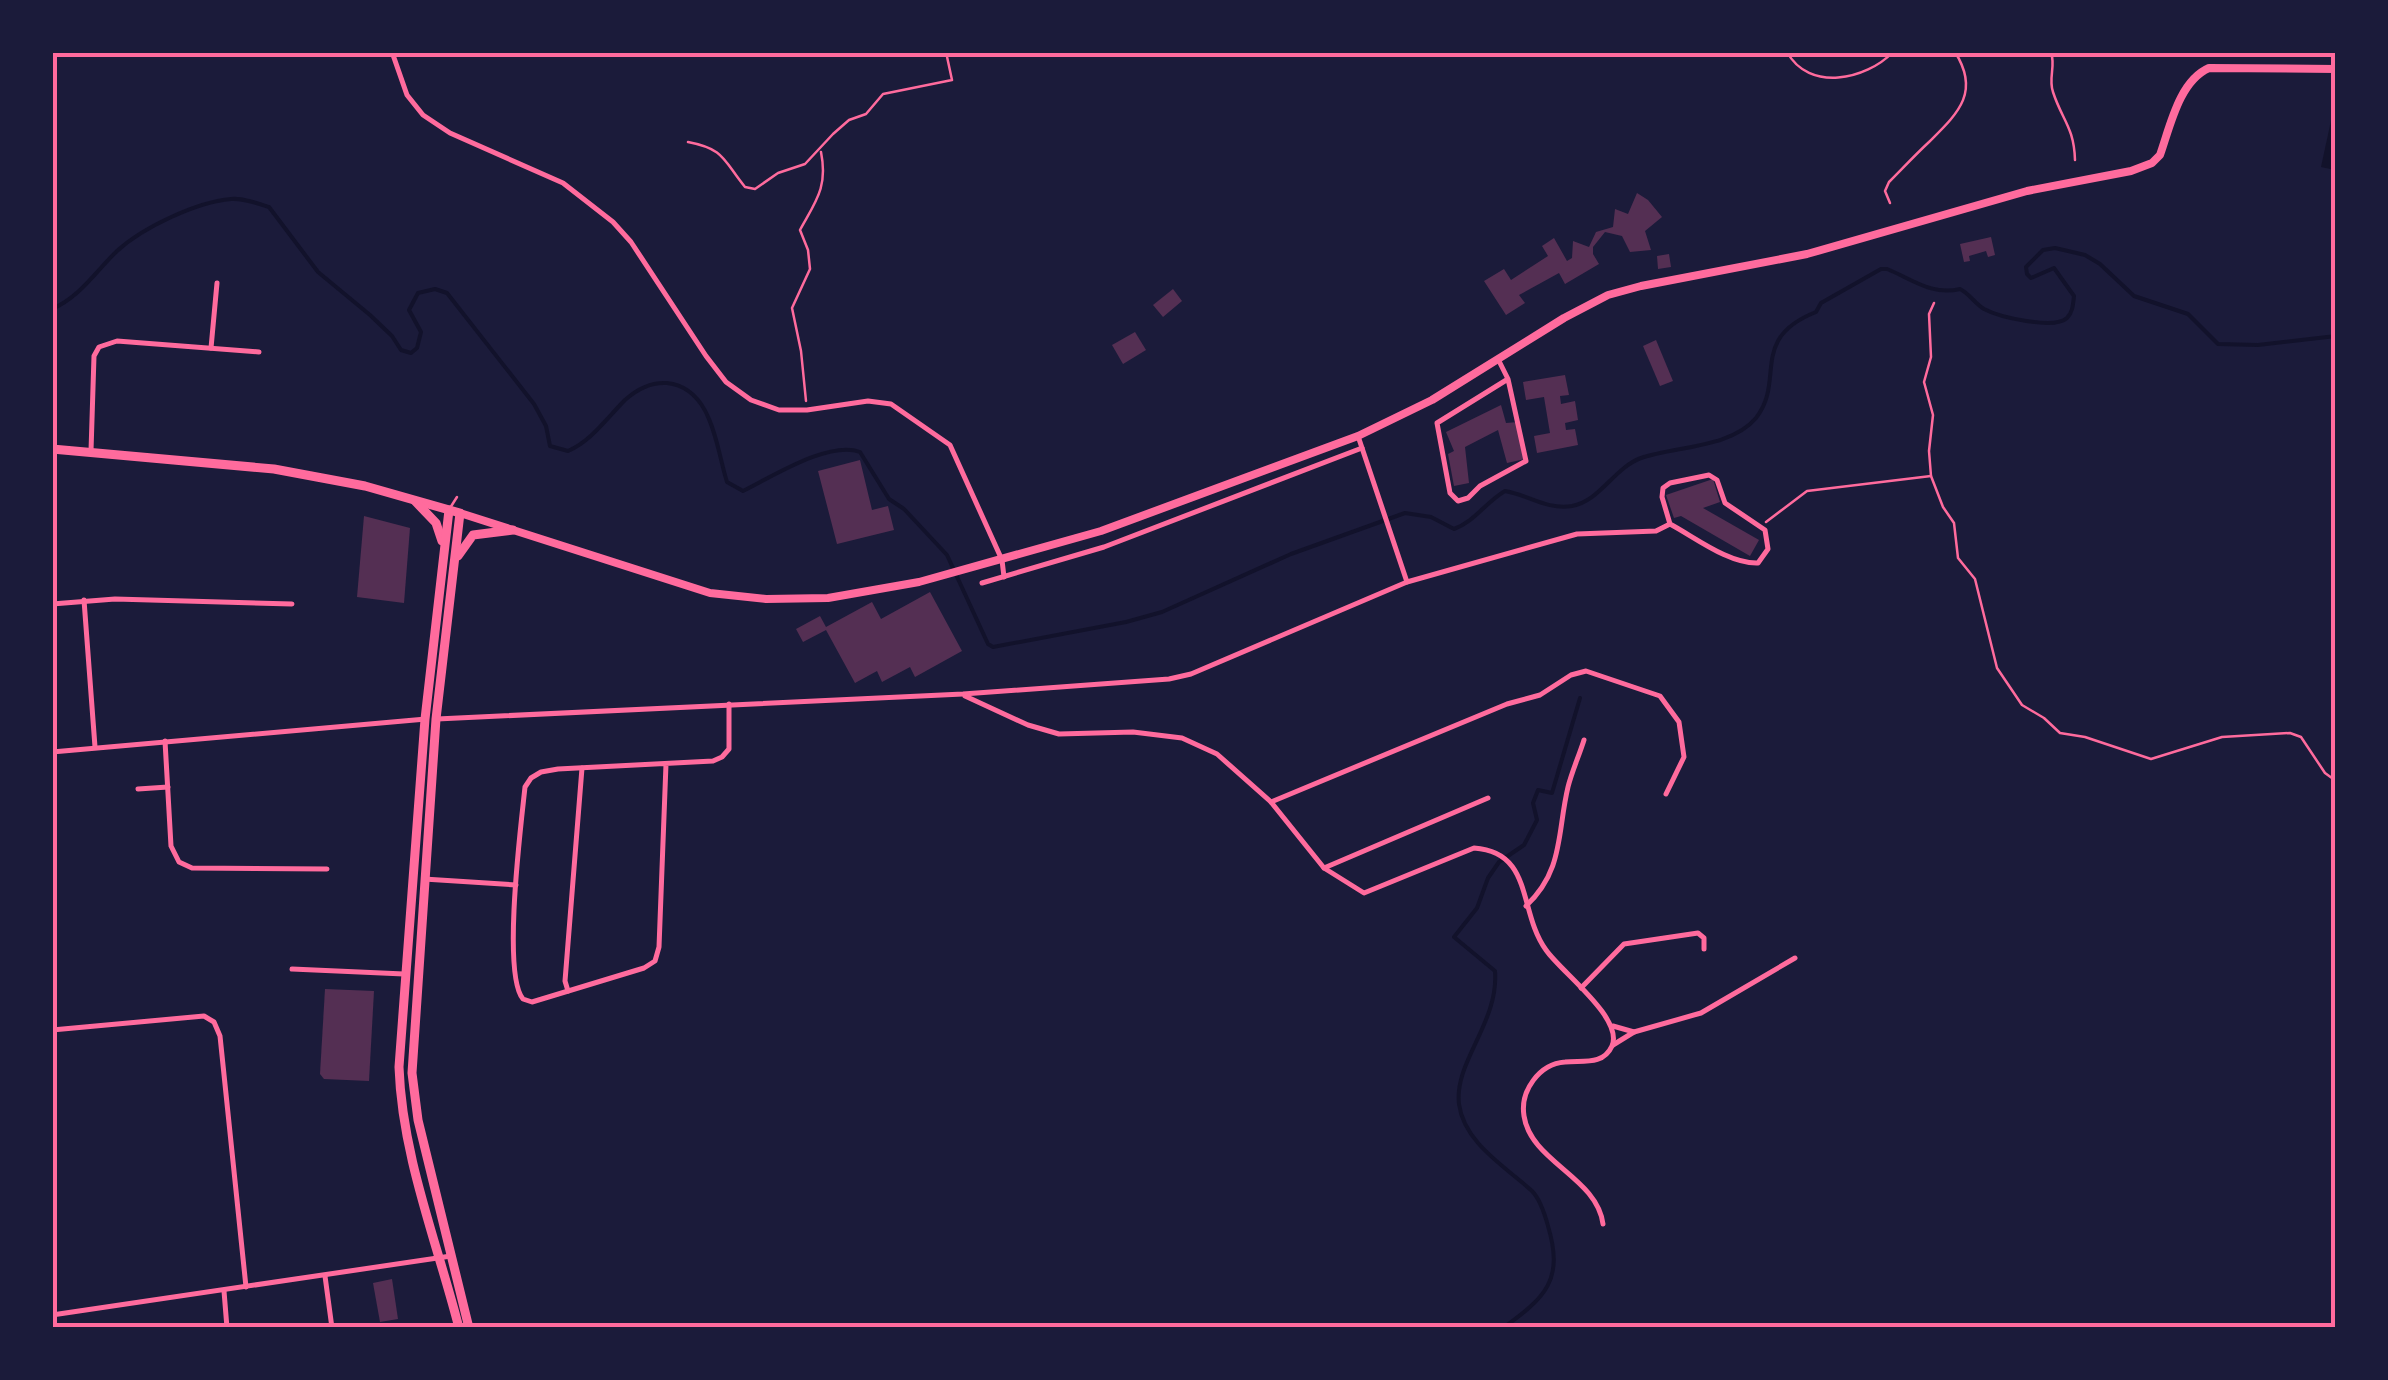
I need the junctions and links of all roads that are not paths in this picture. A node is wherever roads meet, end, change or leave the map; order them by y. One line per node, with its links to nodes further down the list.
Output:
1 (392, 52): 18 (street)
2 (2336, 68): 6 (street)
3 (217, 284): 4 (street)
4 (211, 348): 5 (street); 11 (street)
5 (259, 352)
6 (1498, 359): 7 (street); 8 (street)
7 (1508, 380): 7 (street)
8 (1358, 436): 10 (street); 18 (street)
9 (52, 448): 11 (main road)
10 (1362, 448): 20 (street); 22 (street)
11 (91, 452): 13 (main road)
12 (457, 497): 14 (lane)
13 (414, 500): 14 (main road); 17 (main road)
14 (454, 511): 16 (street); 17 (main road); 19 (main road)
15 (1670, 524): 15 (street); 22 (street)
16 (513, 530): 18 (street); 19 (main road)
17 (445, 548): 28 (main road)
18 (1002, 560): 20 (street)
19 (454, 566): 28 (main road)
20 (1004, 577): 21 (street)
21 (982, 582)
22 (1407, 582): 26 (street)
23 (84, 600): 24 (street); 25 (street); 31 (street)
24 (52, 604)
25 (292, 604)
26 (963, 694): 27 (street); 39 (street)
27 (729, 704): 28 (street); 33 (street)
28 (431, 719): 30 (street); 42 (main road); 43 (main road)
29 (1584, 740): 45 (street)
30 (166, 741): 31 (street); 35 (street)
31 (95, 747): 32 (street)
32 (52, 752)
33 (666, 764): 34 (street); 51 (street)
34 (582, 768): 44 (street); 51 (street)
35 (168, 787): 36 (street); 41 (street)
36 (138, 789)
37 (1666, 794): 39 (street)
38 (1488, 798): 40 (street)
39 (1271, 802): 40 (street)
40 (1324, 868): 45 (street)
41 (327, 869)
42 (413, 879): 43 (street); 49 (main road)
43 (426, 879): 44 (street); 57 (main road)
44 (516, 885): 51 (street)
45 (1526, 906): 50 (street)
46 (1704, 949): 50 (street)
47 (1794, 958): 54 (street)
48 (292, 968): 49 (street)
49 (407, 974): 58 (main road)
50 (1581, 988): 52 (street)
51 (568, 991)
52 (1613, 1026): 54 (street); 55 (street)
53 (52, 1030): 60 (street)
54 (1634, 1032): 55 (street)
55 (1613, 1045): 56 (street)
56 (1603, 1224)
57 (452, 1256): 58 (street); 66 (main road)
58 (440, 1259): 59 (street); 65 (main road)
59 (325, 1276): 60 (street); 64 (street)
60 (246, 1287): 61 (street)
61 (224, 1290): 62 (street); 63 (street)
62 (52, 1314)
63 (227, 1328)
64 (332, 1328)
65 (458, 1328)
66 (469, 1328)

